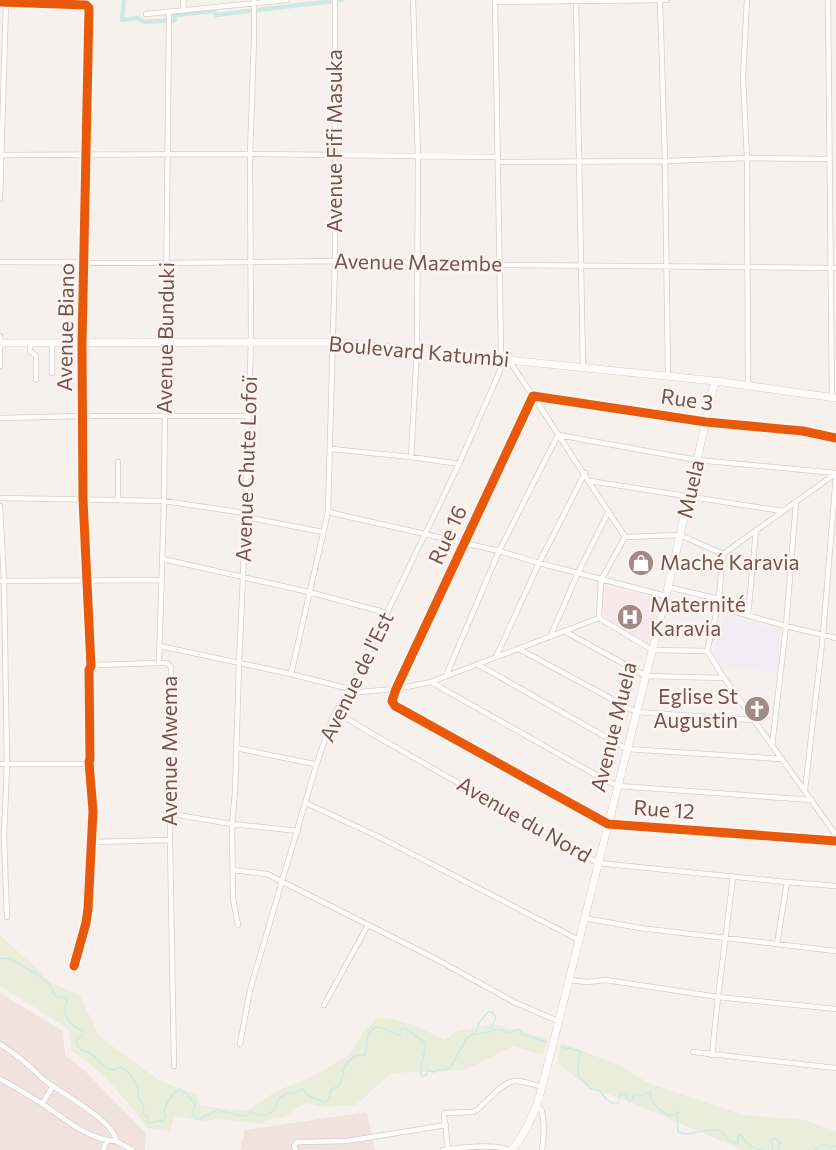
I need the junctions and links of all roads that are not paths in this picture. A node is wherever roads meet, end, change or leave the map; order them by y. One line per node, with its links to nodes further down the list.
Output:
1 (183, 0): 13 (street)
2 (287, 0): 12 (street)
3 (335, 0): 23 (street, Avenue Fifi Masuka)
4 (413, 0): 24 (street)
5 (576, 0): 6 (street); 10 (street); 28 (street)
6 (660, 0): 7 (street); 29 (street)
7 (667, 0)
8 (747, 0): 25 (street)
9 (828, 0): 27 (street)
10 (495, 1): 26 (street)
11 (3, 2): 16 (street); 21 (street, Avenue Biano)
12 (254, 5): 13 (street); 19 (street, Avenue Chute Lofoï)
13 (184, 11): 15 (street)
14 (146, 15): 15 (street)
15 (169, 15): 22 (street, Avenue Bunduki)
16 (2, 76): 17 (street)
17 (1, 101): 18 (street)
18 (1, 126): 20 (street)
19 (250, 154): 22 (street); 23 (street); 34 (street, Avenue Chute Lofoï)
20 (1, 155): 21 (street); 30 (street)
21 (86, 155): 22 (street); 33 (street, Avenue Biano)
22 (167, 155): 36 (street, Avenue Bunduki)
23 (336, 155): 24 (street); 31 (street, Avenue Fifi Masuka)
24 (418, 157): 26 (street); 35 (street)
25 (747, 158): 27 (street); 29 (street); 40 (street)
26 (498, 159): 28 (street); 37 (street)
27 (830, 159): 41 (street)
28 (580, 160): 29 (street); 38 (street)
29 (665, 161): 39 (street)
30 (0, 199)
31 (335, 261): 34 (street, Avenue Mazembe); 35 (street, Avenue Mazembe); 44 (street, Avenue Fifi Masuka)
32 (0, 262): 33 (street, Avenue Mazembe)
33 (84, 262): 36 (street, Avenue Mazembe); 49 (street, Avenue Biano)
34 (250, 262): 36 (street, Avenue Mazembe); 43 (street, Avenue Chute Lofoï)
35 (417, 262): 37 (street, Avenue Mazembe); 50 (street)
36 (167, 263): 46 (street, Avenue Bunduki)
37 (500, 265): 38 (street, Avenue Mazembe); 51 (street)
38 (582, 266): 39 (street, Avenue Mazembe); 53 (street)
39 (666, 266): 40 (street, Avenue Mazembe); 55 (street)
40 (748, 267): 41 (street, Avenue Mazembe); 58 (street)
41 (833, 268): 60 (street)
42 (0, 336): 45 (street)
43 (251, 342): 44 (street, Boulevard Katumbi); 46 (street, Boulevard Katumbi); 63 (street, Avenue Chute Lofoï)
44 (333, 342): 50 (street, Boulevard Katumbi); 68 (street, Avenue Fifi Masuka)
45 (0, 343): 47 (street, Boulevard Katumbi); 52 (street)
46 (165, 343): 49 (street, Boulevard Katumbi); 62 (street, Avenue Bunduki)
47 (30, 344): 48 (street, Boulevard Katumbi); 56 (street)
48 (52, 344): 49 (street, Boulevard Katumbi); 54 (street)
49 (82, 344): 61 (street, Avenue Biano)
50 (417, 350): 51 (street, Boulevard Katumbi); 69 (street)
51 (503, 360): 53 (street, Boulevard Katumbi); 59 (street); 72 (street, Avenue de l'Est)
52 (0, 366)
53 (583, 367): 55 (street, Boulevard Katumbi)
54 (52, 373)
55 (668, 376): 57 (street, Boulevard Katumbi)
56 (36, 380)
57 (715, 381): 58 (street, Boulevard Katumbi); 65 (street, Muela)
58 (748, 386): 60 (street, Boulevard Katumbi)
59 (533, 396): 65 (street, Rue 3); 66 (street); 92 (street, Rue 16)
60 (834, 398)
61 (83, 416): 62 (street); 64 (street); 78 (street, Avenue Biano)
62 (165, 416): 63 (street); 80 (street, Avenue Bunduki)
63 (248, 416): 86 (street, Avenue Chute Lofoï)
64 (0, 418)
65 (706, 422): 67 (street, Rue 3); 70 (street, Muela)
66 (558, 435): 70 (street); 73 (street); 93 (street)
67 (836, 438)
68 (331, 449): 69 (street); 85 (street, Avenue Fifi Masuka)
69 (411, 457): 72 (street)
70 (698, 460): 74 (street); 76 (street, Muela)
71 (118, 462): 79 (street)
72 (459, 464): 89 (street, Avenue de l'Est)
73 (585, 473): 75 (street); 96 (street)
74 (836, 474): 81 (street); 113 (street)
75 (590, 481): 76 (street); 83 (street)
76 (688, 497): 84 (street); 90 (street, Muela)
77 (0, 498): 78 (street)
78 (83, 499): 79 (street); 99 (street, Avenue Biano)
79 (118, 500): 80 (street)
80 (164, 501): 86 (street); 95 (street, Avenue Bunduki)
81 (796, 502): 84 (street); 111 (street)
82 (0, 506): 102 (street)
83 (609, 511): 91 (street); 97 (street)
84 (782, 511): 87 (street)
85 (328, 512): 88 (street, Avenue Fifi Masuka); 89 (street)
86 (245, 515): 88 (street); 98 (street, Avenue Chute Lofoï)
87 (756, 531): 94 (street); 109 (street)
88 (323, 532): 104 (street, Avenue Fifi Masuka)
89 (424, 534): 92 (street); 108 (street, Avenue de l'Est)
90 (680, 534): 91 (street); 94 (street); 103 (street, Muela)
91 (625, 537): 101 (street)
92 (463, 544): 93 (street); 130 (street, Rue 16)
93 (499, 551): 96 (street); 126 (street)
94 (723, 554): 106 (street)
95 (163, 558): 98 (street); 100 (street, Avenue Bunduki)
96 (539, 563): 97 (street); 120 (street)
97 (578, 573): 101 (street); 114 (street)
98 (243, 577): 104 (street); 122 (street, Avenue Chute Lofoï)
99 (86, 580): 100 (street); 102 (street); 124 (street, Avenue Biano)
100 (162, 580): 116 (street, Avenue Bunduki)
101 (601, 580): 105 (street); 110 (street)
102 (2, 581): 141 (street)
103 (668, 587): 105 (street, Muela); 106 (street)
104 (309, 592): 108 (street); 125 (street, Avenue Fifi Masuka)
105 (666, 596): 118 (street, Avenue Muela)
106 (719, 599): 107 (street)
107 (718, 607): 109 (street); 119 (street)
108 (387, 613): 131 (street, Avenue de l'Est)
109 (748, 615): 111 (street)
110 (599, 618): 112 (street); 118 (street)
111 (786, 626): 113 (street); 135 (street)
112 (564, 631): 114 (street); 127 (street)
113 (823, 635): 115 (street); 144 (street)
114 (550, 637): 117 (street)
115 (836, 638)
116 (160, 646): 121 (street, Avenue Bunduki); 122 (street)
117 (519, 649): 120 (street); 133 (street)
118 (652, 650): 119 (street); 127 (street, Avenue Muela)
119 (706, 651): 128 (street)
120 (496, 657): 123 (street)
121 (159, 663): 124 (street, Avenue Mwema); 147 (street, Avenue Mwema)
122 (238, 663): 125 (street); 136 (street, Avenue Chute Lofoï)
123 (477, 664): 126 (street); 137 (street)
124 (91, 666): 139 (street)
125 (291, 674): 131 (street)
126 (446, 676): 129 (street)
127 (646, 676): 128 (street); 133 (street, Avenue Muela)
128 (724, 678): 134 (street)
129 (431, 682): 130 (street); 143 (street)
130 (396, 689): 131 (street); 149 (street, Rue 12)
131 (349, 691): 132 (street, Avenue de l'Est)
132 (339, 709): 142 (street, Avenue de l'Est); 155 (street, Avenue du Nord)
133 (636, 712): 134 (street); 137 (street, Avenue Muela)
134 (754, 720): 135 (street)
135 (772, 746): 138 (street)
136 (236, 748): 142 (street); 148 (street, Avenue Chute Lofoï)
137 (627, 749): 138 (street); 143 (street, Avenue Muela)
138 (782, 759): 144 (street)
139 (89, 762): 141 (street); 154 (street)
140 (0, 764): 141 (street)
141 (7, 764): 161 (street)
142 (316, 766): 146 (street, Avenue de l'Est)
143 (618, 786): 145 (street); 149 (street, Avenue Muela)
144 (805, 790): 145 (street)
145 (812, 800): 151 (street)
146 (306, 803): 150 (street, Avenue de l'Est); 166 (street)
147 (171, 814): 148 (street); 152 (street, Avenue Mwema)
148 (232, 824): 150 (street); 156 (street, Avenue Chute Lofoï)
149 (608, 824): 153 (street, Rue 12); 155 (street, Avenue Muela)
150 (298, 831): 158 (street, Avenue de l'Est)
151 (836, 835)
152 (170, 840): 154 (street); 179 (street, Avenue Mwema)
153 (836, 841)
154 (92, 842): 169 (street)
155 (598, 862): 157 (street, Avenue du Nord); 162 (street, Avenue Muela)
156 (233, 870): 158 (street); 163 (street, Avenue Chute Lofoï)
157 (733, 877): 159 (street, Avenue du Nord); 165 (street)
158 (282, 882): 164 (street); 176 (street, Avenue de l'Est)
159 (787, 882): 160 (street, Avenue du Nord); 167 (street)
160 (836, 886)
161 (7, 917)
162 (584, 918): 165 (street); 166 (street, Avenue Muela)
163 (238, 925)
164 (368, 925): 172 (street); 174 (street)
165 (725, 939): 167 (street); 171 (street)
166 (579, 940): 170 (street, Avenue Muela)
167 (777, 944): 168 (street)
168 (836, 951)
169 (74, 966)
170 (569, 980): 171 (street); 174 (street, Avenue Muela)
171 (718, 997): 173 (street); 178 (street)
172 (324, 1005)
173 (836, 1009)
174 (558, 1021): 183 (street, Avenue Muela)
175 (0, 1044): 182 (street)
176 (240, 1044)
177 (693, 1052): 178 (street)
178 (712, 1055): 180 (street)
179 (174, 1066)
180 (836, 1068)
181 (0, 1079): 184 (street)
182 (53, 1086): 184 (street); 188 (street)
183 (542, 1087): 185 (street, Avenue Muela); 186 (street)
184 (42, 1104): 187 (street)
185 (536, 1107): 194 (street, Avenue Muela); 195 (street)
186 (446, 1125): 189 (street); 192 (street)
187 (107, 1141): 188 (street); 190 (street)
188 (116, 1141): 191 (street)
189 (448, 1149): 193 (street); 194 (street)
190 (103, 1150)
191 (132, 1150)
192 (296, 1150)
193 (443, 1150)
194 (511, 1150)
195 (542, 1150)

